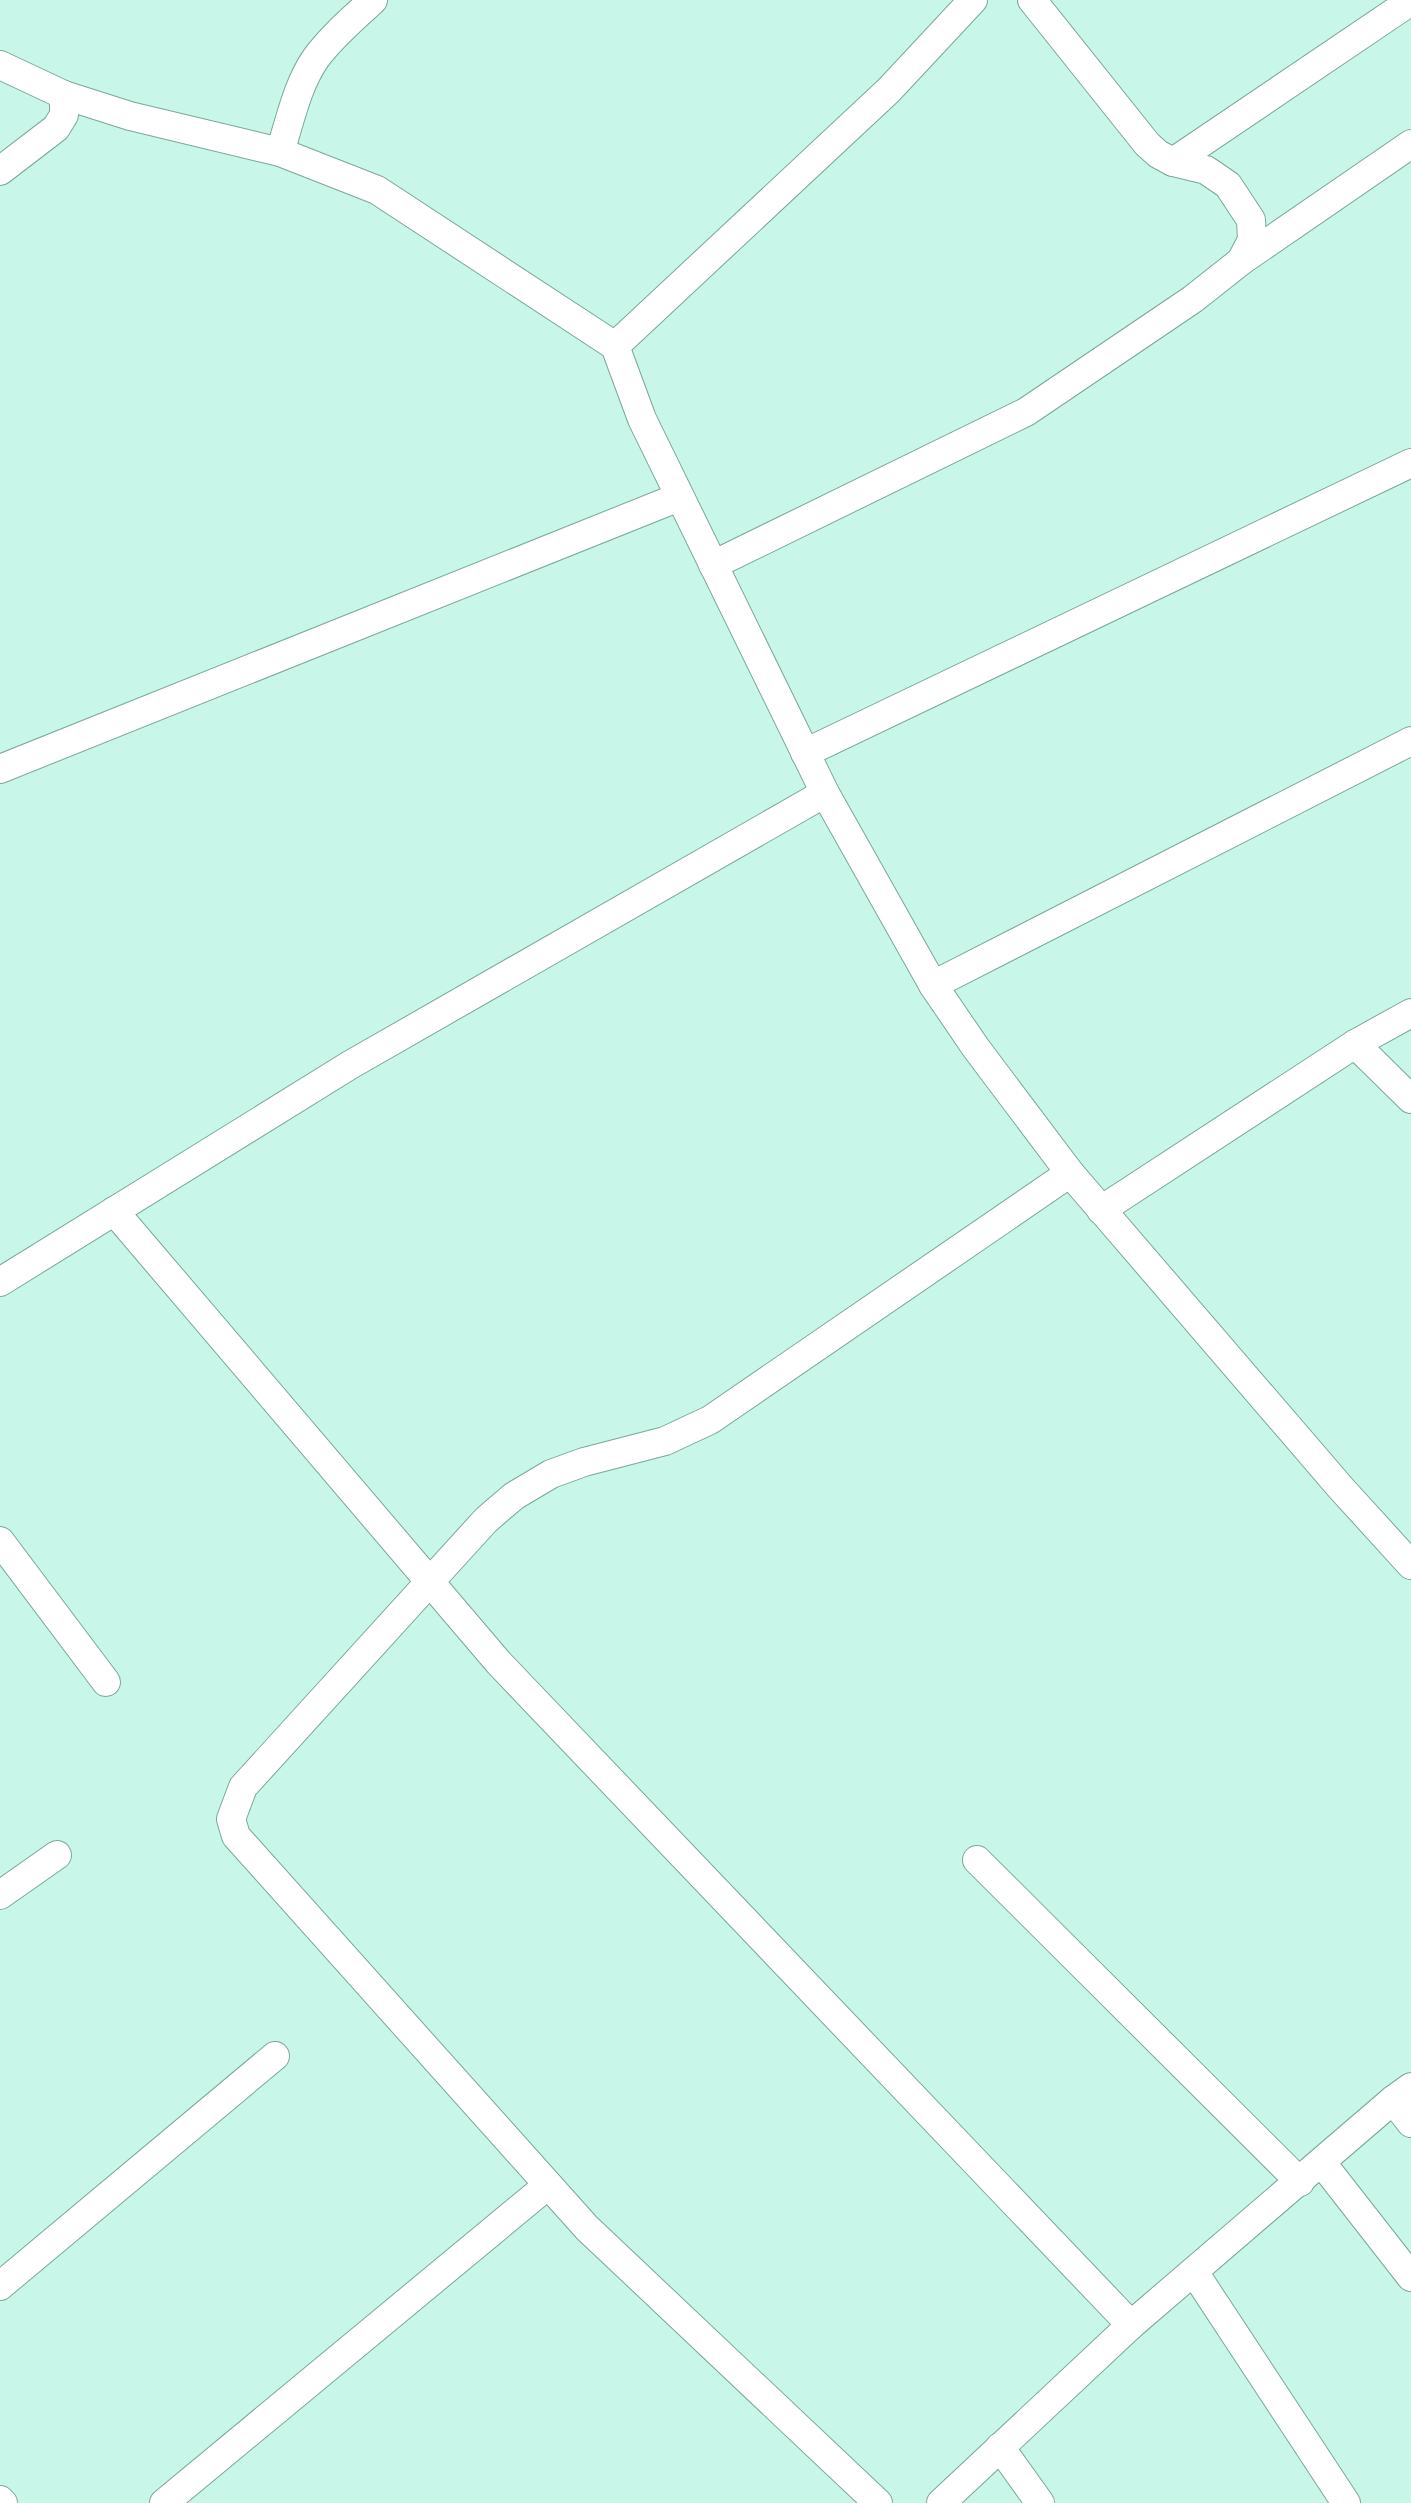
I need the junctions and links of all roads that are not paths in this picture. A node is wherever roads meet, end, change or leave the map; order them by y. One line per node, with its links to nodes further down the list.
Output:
1 (373, 0): 8 (street)
2 (973, 0): 12 (street)
3 (1032, 0): 9 (street)
4 (1411, 1): 9 (street)
5 (0, 65): 6 (street)
6 (64, 95): 8 (street); 10 (street)
7 (1411, 144): 11 (street)
8 (280, 152): 12 (street)
9 (1173, 162): 11 (street)
10 (0, 171)
11 (1241, 261): 15 (street)
12 (615, 346): 14 (street)
13 (1411, 463): 17 (street)
14 (680, 497): 15 (street); 18 (street)
15 (713, 565): 17 (street)
16 (1411, 741): 20 (street)
17 (805, 753): 19 (street)
18 (0, 769)
19 (825, 793): 20 (street); 26 (street)
20 (933, 985): 24 (street)
21 (1411, 1013): 22 (street)
22 (1355, 1044): 23 (street); 25 (street)
23 (1411, 1100)
24 (1070, 1173): 25 (street); 30 (street)
25 (1101, 1210): 29 (street)
26 (114, 1211): 27 (street); 30 (street)
27 (0, 1282)
28 (0, 1541): 31 (street)
29 (1411, 1565)
30 (430, 1583): 40 (street); 44 (street)
31 (106, 1682)
32 (57, 1855): 34 (street)
33 (977, 1860): 39 (street)
34 (0, 1895)
35 (275, 2056): 43 (street)
36 (1402, 2094): 37 (street); 38 (street)
37 (1411, 2122)
38 (1322, 2163): 39 (street); 42 (street)
39 (1300, 2182): 41 (street)
40 (548, 2185): 48 (street); 49 (street)
41 (1194, 2272): 44 (street); 52 (street)
42 (1411, 2277)
43 (0, 2286)
44 (1131, 2325): 45 (street)
45 (1000, 2447): 50 (street); 51 (street)
46 (0, 2500): 47 (street)
47 (3, 2503)
48 (164, 2503)
49 (878, 2503)
50 (941, 2503)
51 (1040, 2503)
52 (1346, 2503)

